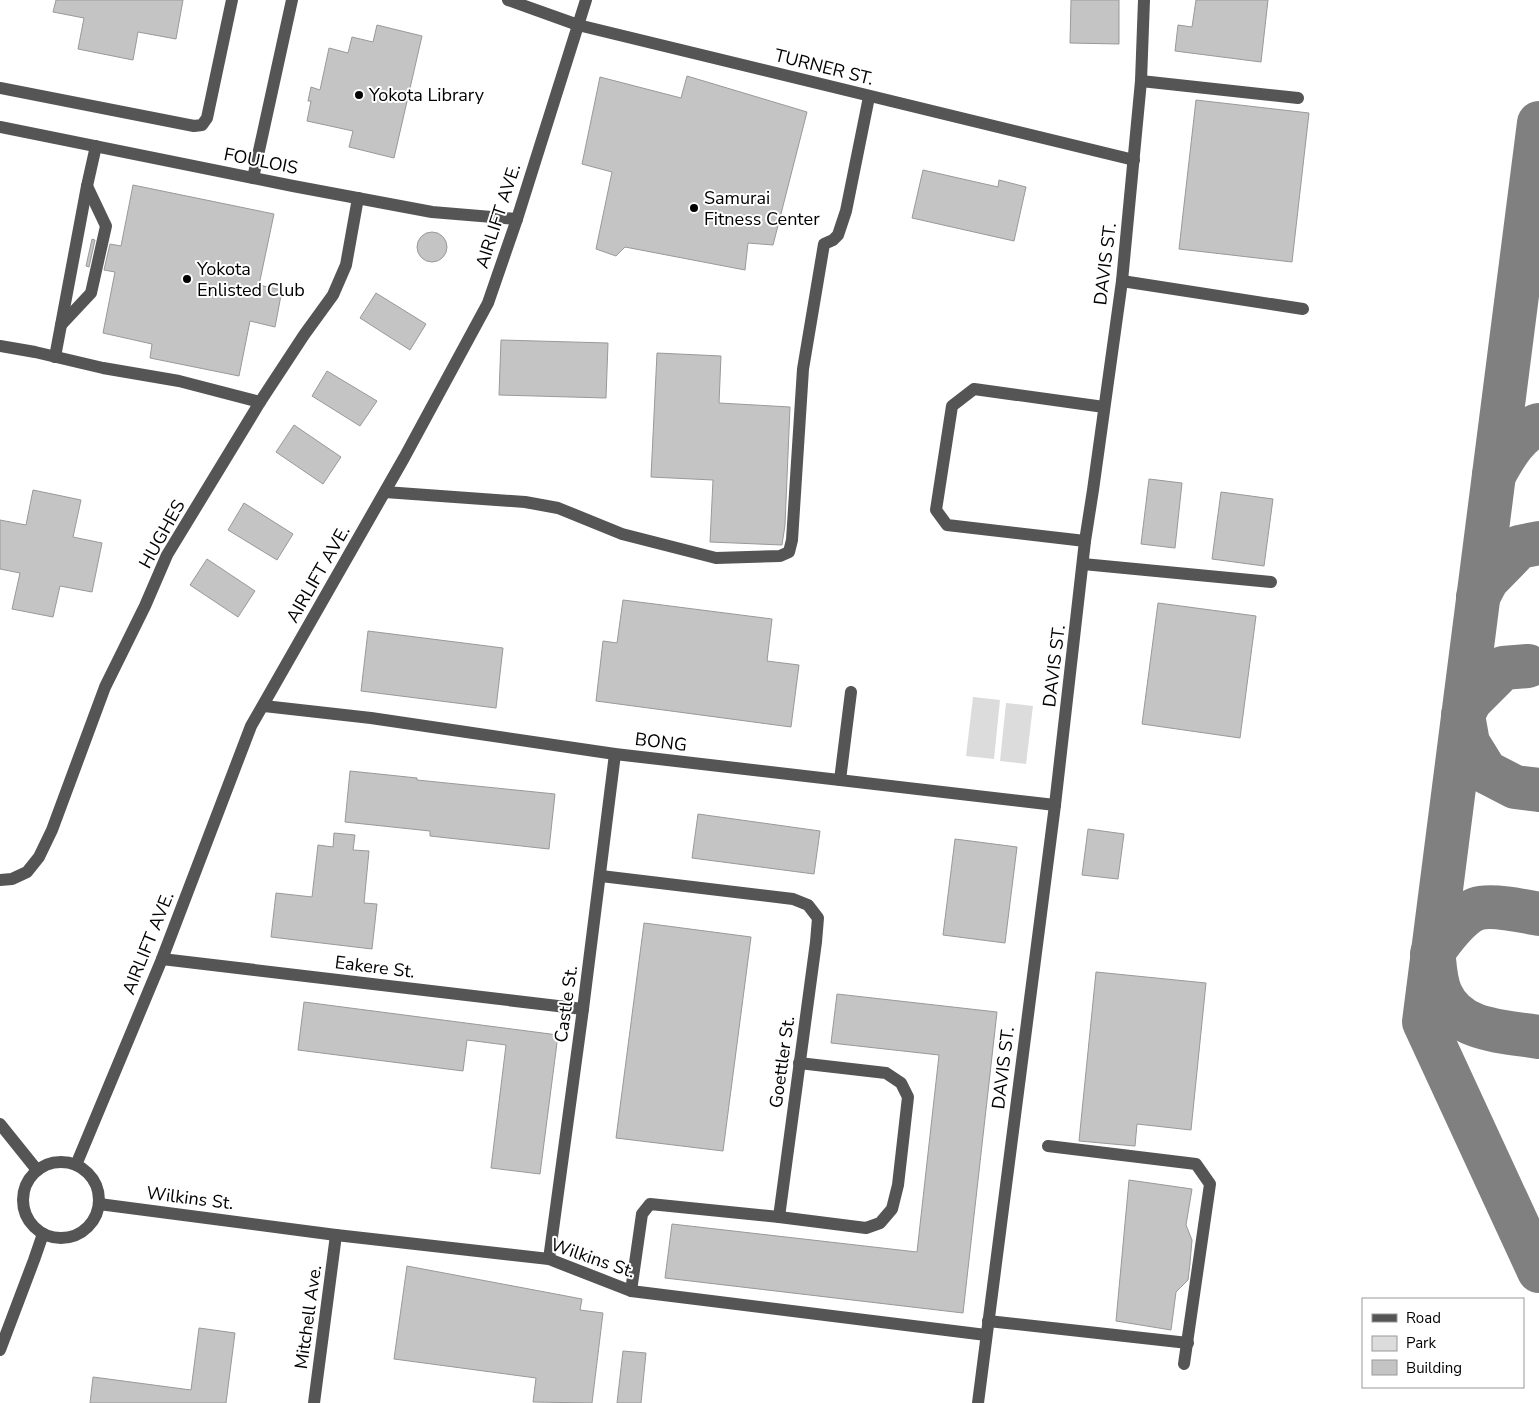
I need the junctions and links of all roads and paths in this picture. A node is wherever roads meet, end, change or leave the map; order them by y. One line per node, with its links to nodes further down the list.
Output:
1 (232, 0): 8 (street)
2 (292, 0): 14 (street)
3 (508, 0): 6 (street, TURNER ST.)
4 (586, 0): 6 (street, AIRLIFT AVE.)
5 (1144, 0): 7 (street, DAVIS ST.)
6 (578, 25): 9 (street, TURNER ST.); 17 (street, AIRLIFT AVE.)
7 (1141, 82): 10 (street); 13 (street, DAVIS ST.)
8 (0, 88)
9 (870, 97): 13 (street, TURNER ST.); 25 (street)
10 (1298, 98)
11 (0, 127): 12 (street, FOULOIS)
12 (96, 146): 14 (street, FOULOIS); 15 (street)
13 (1134, 160): 18 (street, DAVIS ST.)
14 (253, 178): 16 (street, FOULOIS)
15 (87, 186): 20 (street); 20 (street)
16 (358, 198): 17 (street, FOULOIS); 23 (street, HUGHES)
17 (517, 219): 25 (street, AIRLIFT AVE.)
18 (1122, 281): 19 (street); 24 (street, DAVIS ST.)
19 (1303, 308)
20 (61, 326): 22 (street)
21 (0, 346): 22 (street)
22 (55, 357): 23 (street)
23 (260, 402): 35 (street, HUGHES)
24 (1104, 406): 26 (street, DAVIS ST.); 26 (street)
25 (385, 492): 30 (street, AIRLIFT AVE.)
26 (1085, 541): 27 (street, DAVIS ST.)
27 (1083, 564): 28 (street); 33 (street, DAVIS ST.)
28 (1271, 582)
29 (851, 692): 32 (street)
30 (264, 706): 31 (street, BONG); 36 (street, AIRLIFT AVE.)
31 (615, 754): 32 (street, BONG); 34 (street, Castle St.)
32 (840, 780): 33 (street, BONG)
33 (1055, 805): 49 (street, DAVIS ST.)
34 (600, 876): 37 (street, Castle St.); 38 (street, Goettler St.)
35 (0, 880)
36 (162, 959): 37 (street, Eakere St.); 41 (street, AIRLIFT AVE.)
37 (584, 1009): 47 (street, Castle St.)
38 (800, 1063): 44 (street, Goettler St.); 44 (street)
39 (0, 1124): 42 (street)
40 (1048, 1146): 51 (street)
41 (76, 1165): 42 (street); 43 (street)
42 (37, 1170): 45 (street)
43 (99, 1204): 45 (street); 46 (street, Wilkins St.)
44 (780, 1217): 48 (street)
45 (42, 1234): 52 (street)
46 (336, 1235): 47 (street, Wilkins St.); 54 (street, Mitchell Ave.)
47 (549, 1259): 48 (street, Wilkins St.)
48 (630, 1291): 50 (street, Wilkins St.)
49 (988, 1321): 50 (street, DAVIS ST.); 51 (street)
50 (986, 1335): 55 (street, DAVIS ST.)
51 (1188, 1343): 53 (street)
52 (0, 1350)
53 (1184, 1364)
54 (314, 1403)
55 (978, 1403)

